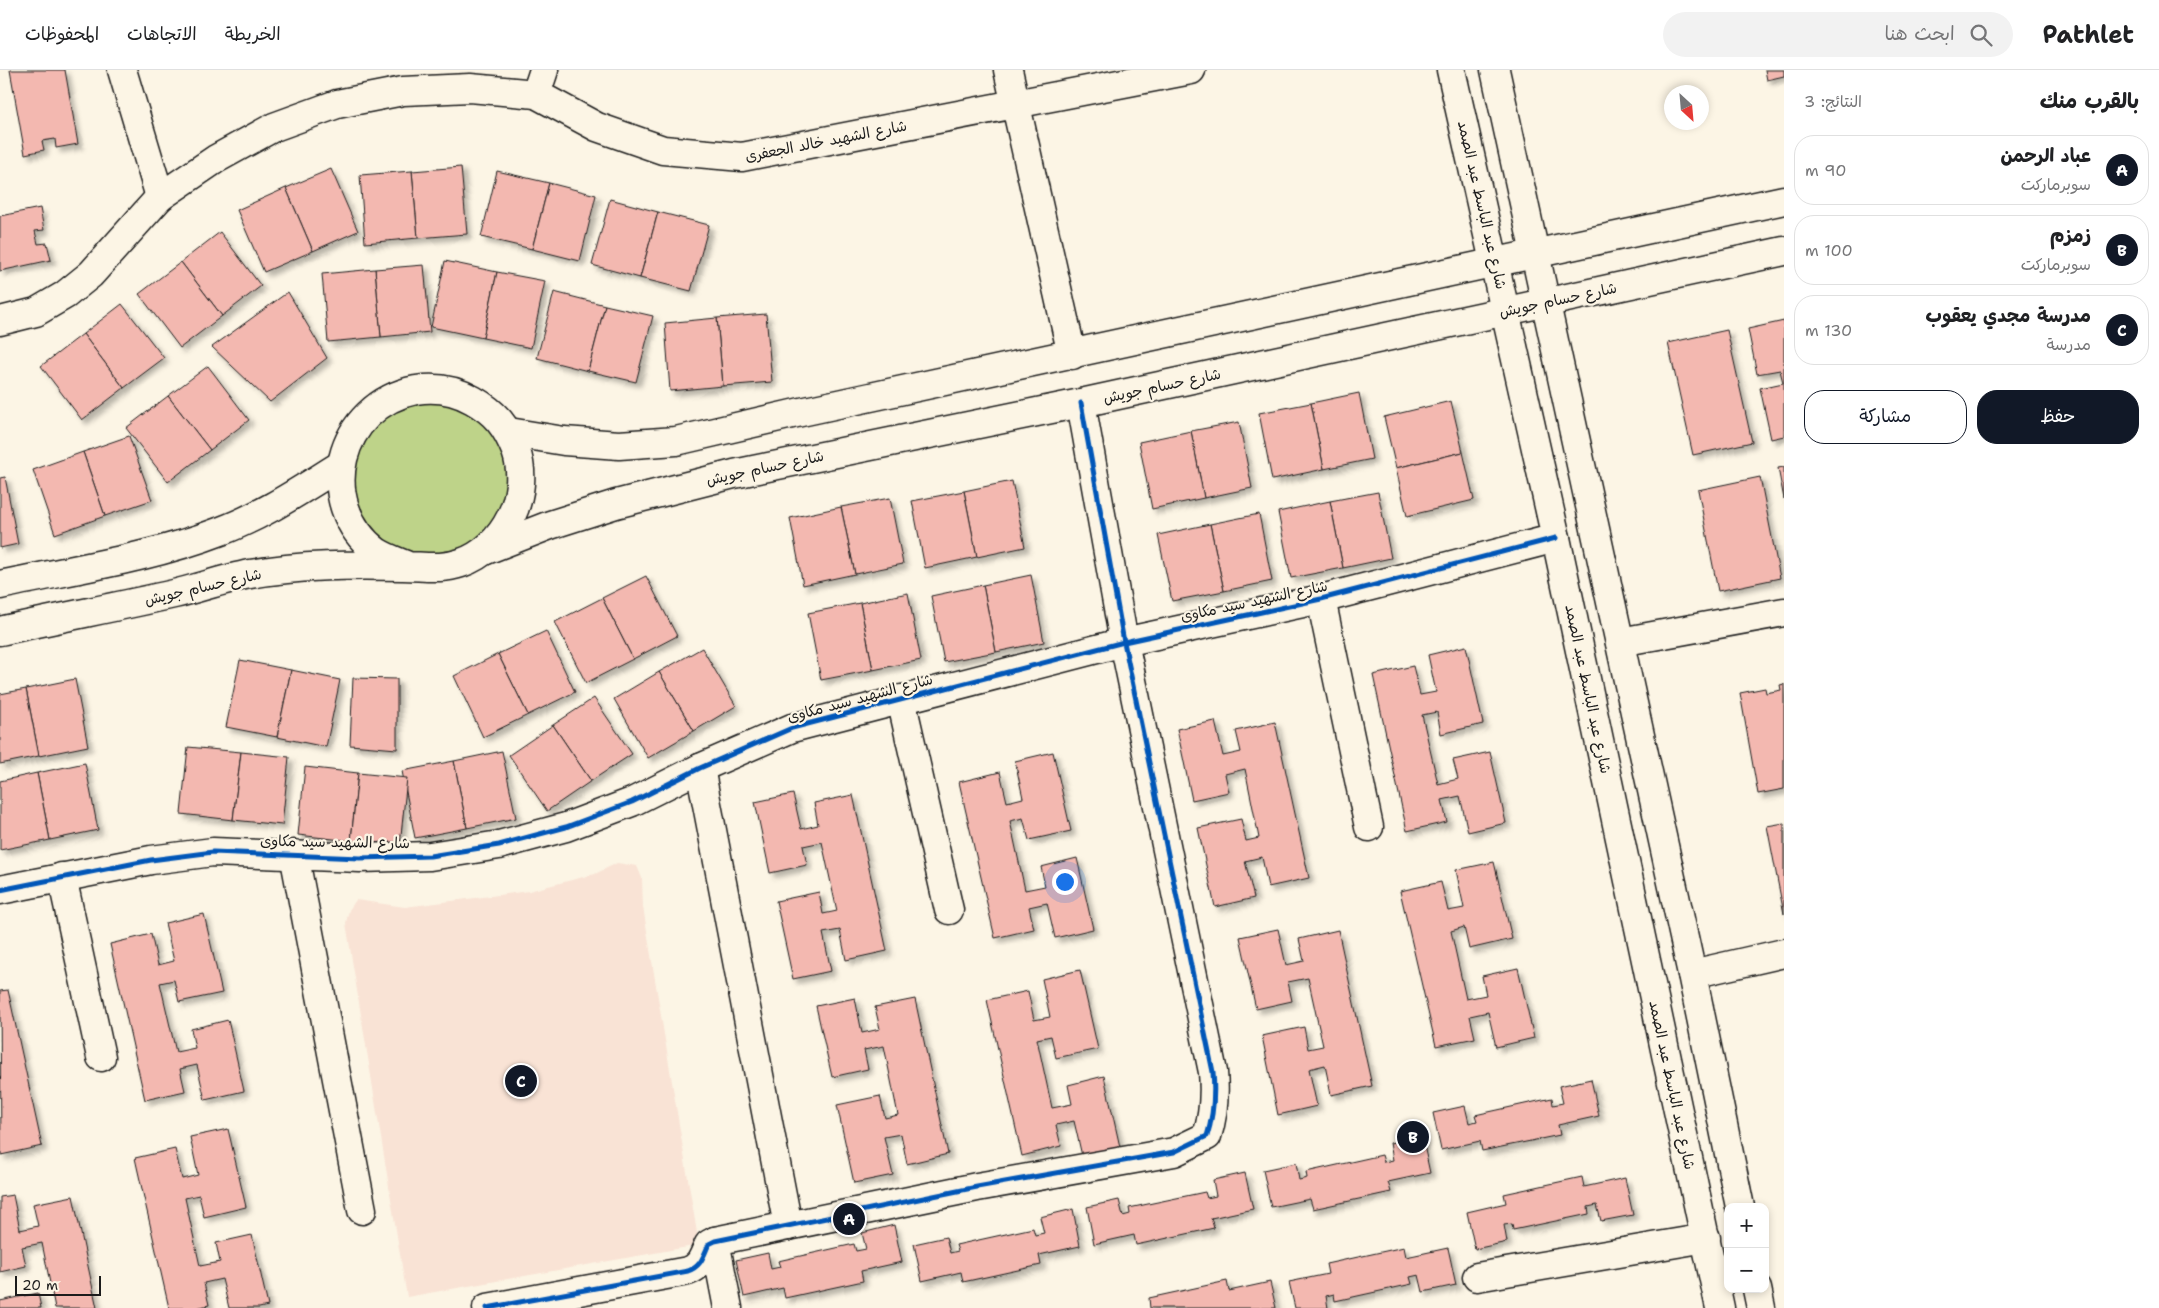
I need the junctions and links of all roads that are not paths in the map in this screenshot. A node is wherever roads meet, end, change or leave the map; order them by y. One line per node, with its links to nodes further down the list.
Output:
1 (122, 70): 8 (street)
2 (1008, 70): 7 (street)
3 (1192, 70): 7 (street, شارع الشهيد خالد الجعفرى)
4 (1452, 70): 12 (street, شارع عبد الباسط عبد الصمد)
5 (1495, 70): 11 (street)
6 (540, 82): 7 (street, شارع الشهيد خالد الجعفرى); 8 (street, شارع الشهيد خالد الجعفرى)
7 (1016, 104): 16 (street)
8 (160, 197): 15 (street, شارع الشهيد خالد الجعفرى)
9 (1784, 200): 11 (street)
10 (1784, 250): 13 (street, شارع حسام جويش)
11 (1535, 253): 12 (street); 13 (street)
12 (1495, 262): 14 (street, شارع عبد الباسط عبد الصمد); 16 (street)
13 (1546, 303): 14 (street, شارع حسام جويش); 28 (street)
14 (1507, 312): 17 (street, شارع حسام جويش); 20 (street, شارع عبد الباسط عبد الصمد)
15 (0, 321)
16 (1072, 355): 18 (street)
17 (1081, 403): 21 (street, شارع حسام جويش); 27 (street)
18 (509, 432): 19 (street); 21 (street)
19 (340, 464): 22 (street); 23 (street)
20 (1556, 538): 24 (street, شارع الشهيد سيد مكاوى); 42 (street, شارع عبد الباسط عبد الصمد)
21 (486, 550): 22 (street)
22 (408, 566): 26 (street, شارع حسام جويش)
23 (0, 585)
24 (1321, 599): 27 (street, شارع الشهيد سيد مكاوى); 31 (street)
25 (1784, 612): 28 (street)
26 (0, 630)
27 (1124, 642): 29 (street, شارع الشهيد سيد مكاوى); 41 (street)
28 (1620, 642): 37 (street)
29 (901, 699): 30 (street, شارع الشهيد سيد مكاوى); 35 (street)
30 (700, 768): 32 (street, شارع الشهيد سيد مكاوى); 41 (street)
31 (1369, 827)
32 (294, 854): 33 (street, شارع الشهيد سيد مكاوى); 40 (street)
33 (62, 877): 34 (street, شارع الشهيد سيد مكاوى); 38 (street)
34 (0, 890)
35 (949, 910)
36 (1784, 953): 37 (street)
37 (1692, 974): 39 (street)
38 (100, 1058)
39 (1739, 1203)
40 (362, 1210)
41 (788, 1226): 43 (street)
42 (1706, 1238): 44 (street); 48 (street, شارع عبد الباسط عبد الصمد)
43 (715, 1241): 46 (street); 47 (street)
44 (1478, 1277)
45 (1758, 1293): 49 (street)
46 (487, 1308)
47 (728, 1308)
48 (1720, 1308)
49 (1761, 1308)

